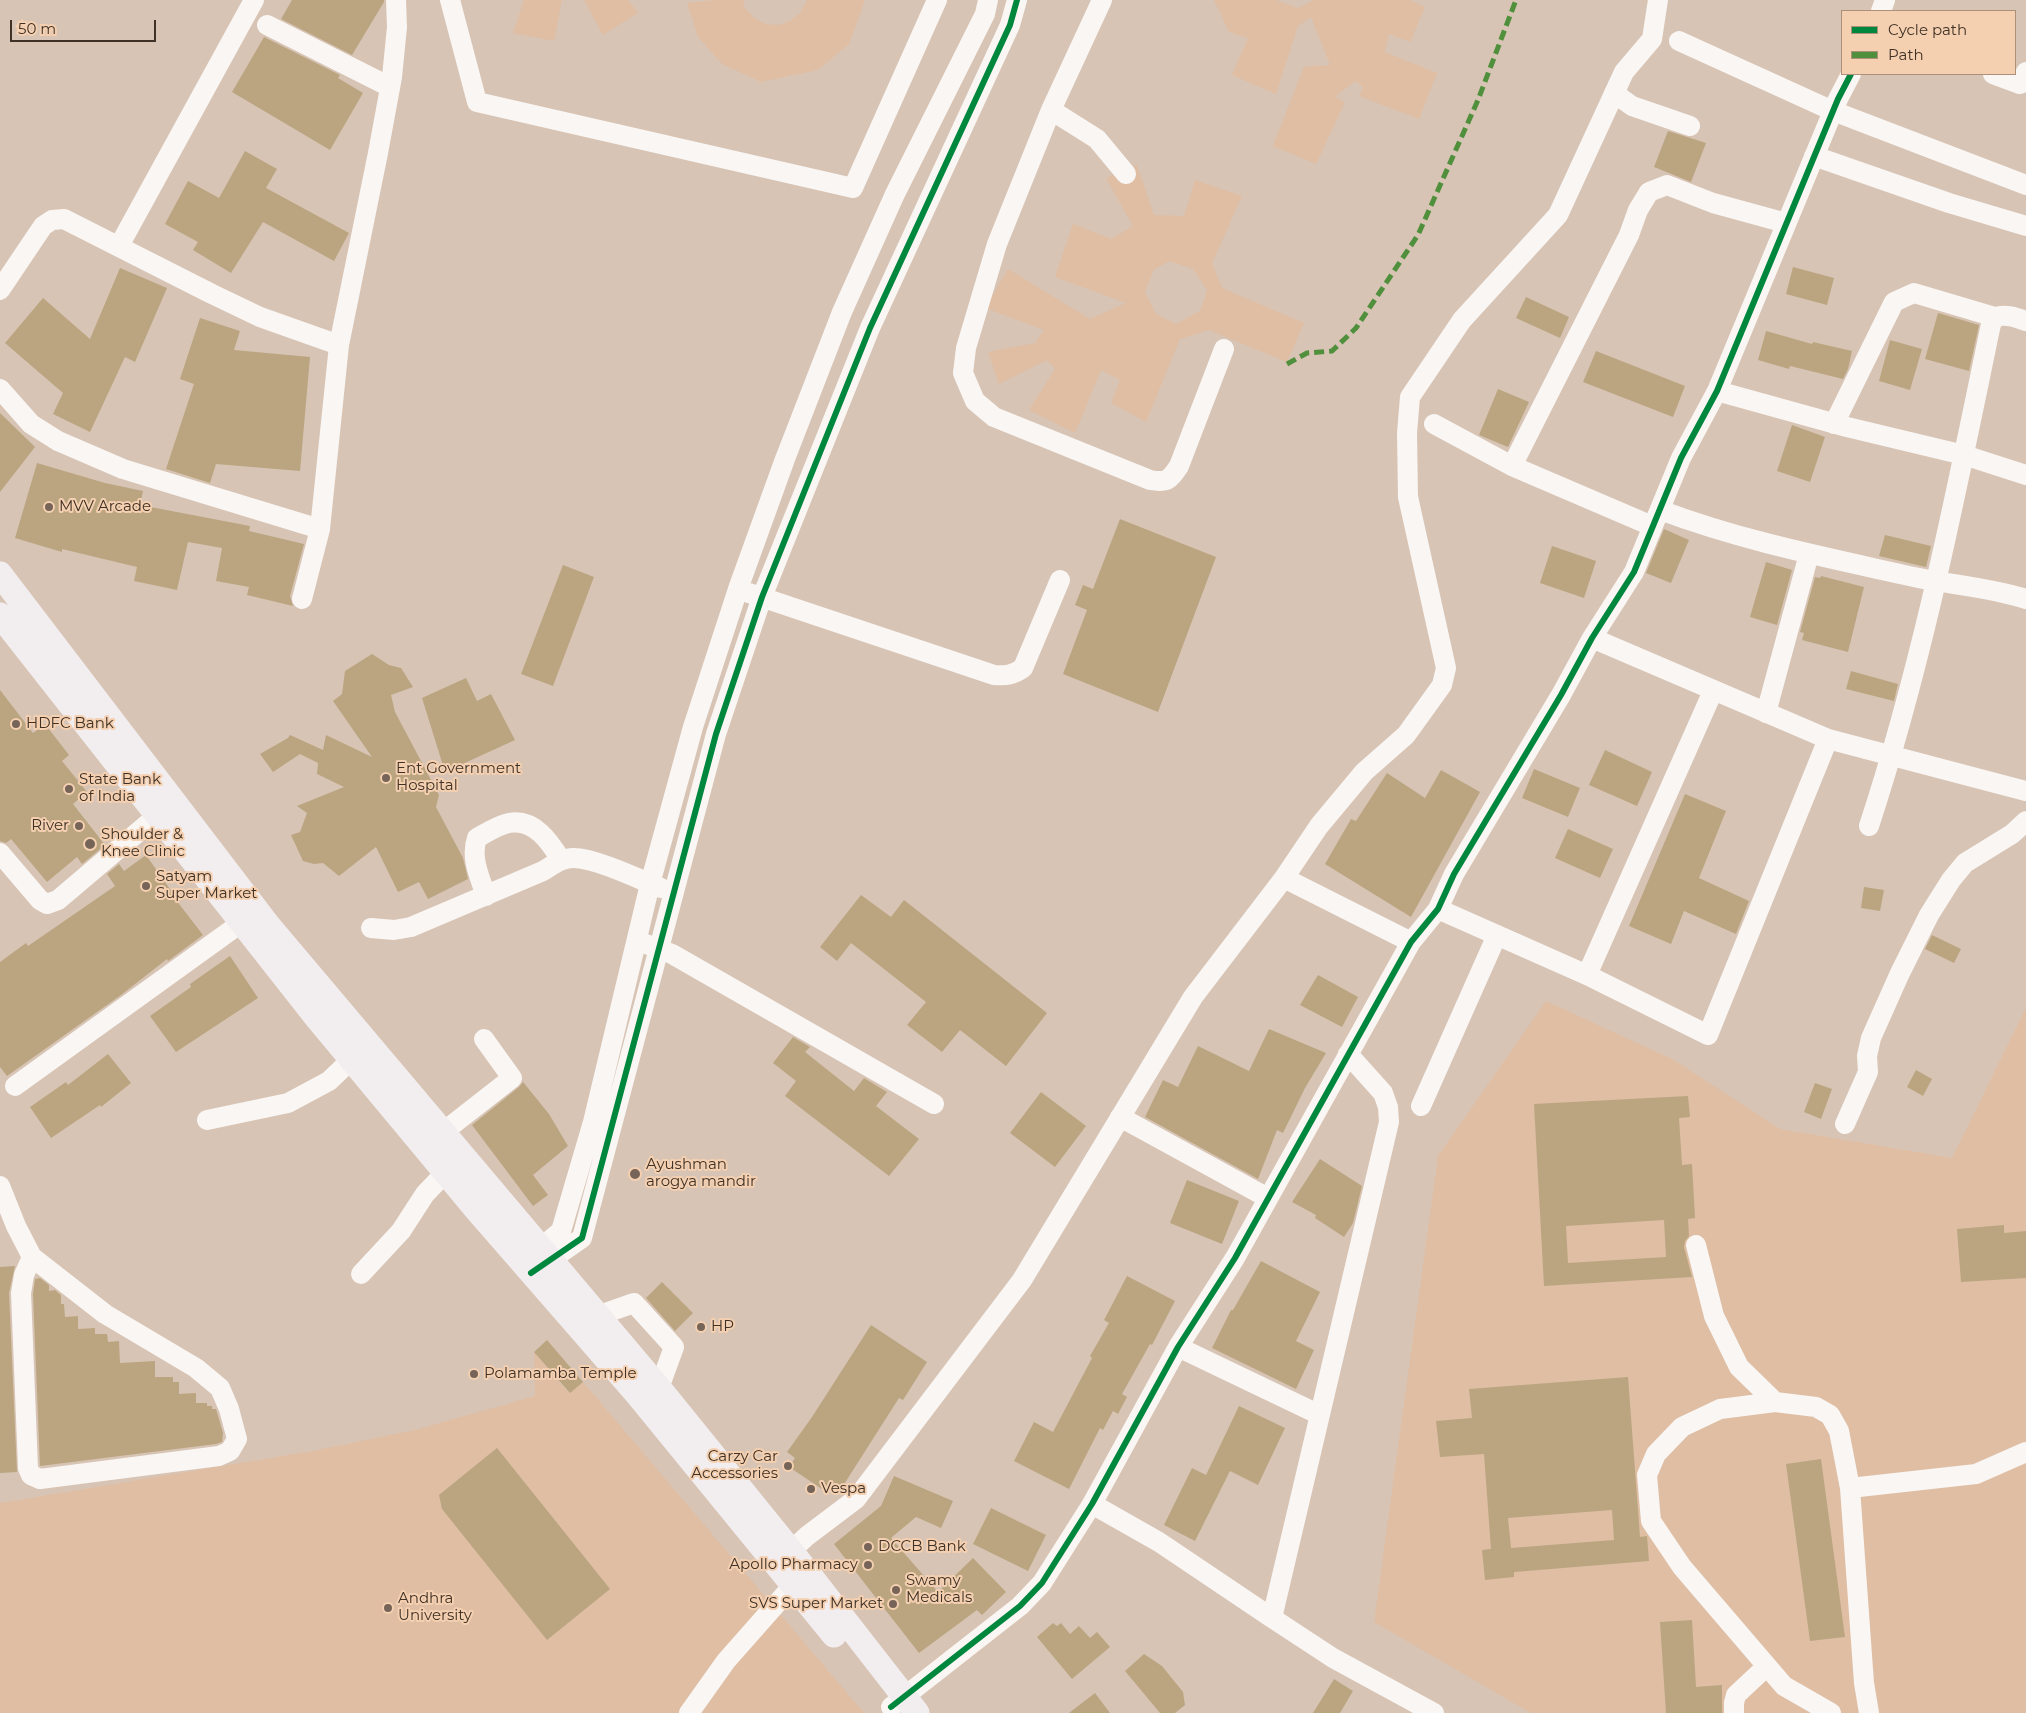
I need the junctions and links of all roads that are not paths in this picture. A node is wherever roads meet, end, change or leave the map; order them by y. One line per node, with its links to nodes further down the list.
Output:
1 (254, 0): 24 (street)
2 (396, 0): 14 (street)
3 (450, 0): 4 (street)
4 (937, 0)
5 (988, 0): 43 (street)
6 (1017, 0): 44 (street)
7 (1102, 0): 16 (street)
8 (1658, 0): 15 (street)
9 (267, 25): 14 (street)
10 (1679, 41): 17 (street)
11 (1851, 75): 17 (street)
12 (1997, 75): 13 (street)
13 (2024, 81)
14 (390, 87): 28 (street)
15 (1614, 93): 18 (street); 59 (street)
16 (1051, 110): 20 (street); 29 (street)
17 (1833, 111): 19 (street); 21 (street)
18 (1690, 126)
19 (1814, 156): 22 (street); 23 (street)
20 (1126, 174)
21 (2026, 185)
22 (1786, 223): 31 (street); 35 (street)
23 (2026, 226)
24 (119, 246): 25 (street); 28 (street)
25 (0, 290)
26 (1995, 317): 27 (street); 33 (street); 34 (street)
27 (2026, 321)
28 (339, 345): 38 (street)
29 (1224, 349)
30 (0, 389): 38 (street)
31 (1717, 391): 33 (street); 37 (street)
32 (1434, 424): 35 (street)
33 (1834, 424): 34 (street)
34 (1964, 455): 36 (street); 42 (street)
35 (1512, 466): 37 (street)
36 (2026, 475)
37 (1656, 518): 39 (street); 48 (street)
38 (320, 529): 45 (street)
39 (1809, 554): 42 (street); 50 (street)
40 (0, 574): 82 (main road)
41 (1060, 580): 44 (street)
42 (1936, 580): 46 (street); 52 (street)
43 (738, 589): 44 (street); 60 (street)
44 (762, 597): 61 (street)
45 (302, 599)
46 (2026, 599)
47 (0, 615): 54 (main road)
48 (1592, 638): 49 (street); 63 (street)
49 (1713, 691): 50 (street); 70 (street)
50 (1766, 713): 51 (street)
51 (1828, 739): 52 (street); 70 (street)
52 (1892, 755): 53 (street); 56 (street)
53 (2026, 791)
54 (157, 816): 57 (street); 64 (main road)
55 (2026, 821): 80 (street)
56 (1869, 826)
57 (0, 853)
58 (561, 860): 60 (street); 62 (street); 62 (street)
59 (1284, 878): 68 (street); 77 (street)
60 (650, 884): 61 (street); 67 (street)
61 (674, 893): 69 (street)
62 (486, 896): 65 (street)
63 (1438, 909): 66 (street); 68 (street)
64 (241, 924): 73 (main road); 74 (street)
65 (371, 928)
66 (1497, 935): 70 (street); 76 (street)
67 (637, 941): 69 (street); 79 (street)
68 (1411, 942): 72 (street)
69 (658, 948): 75 (street); 81 (street)
70 (1587, 975)
71 (484, 1039): 82 (street)
72 (1348, 1054): 85 (street); 94 (street)
73 (351, 1060): 78 (street); 83 (main road)
74 (15, 1086)
75 (934, 1104)
76 (1421, 1106)
77 (1120, 1116): 85 (street); 98 (street)
78 (207, 1120)
79 (593, 1122): 81 (street); 88 (street)
80 (1845, 1124)
81 (612, 1129): 88 (street)
82 (443, 1132): 88 (main road)
83 (445, 1173): 88 (main road); 89 (street)
84 (0, 1186): 87 (street)
85 (1268, 1198): 91 (street)
86 (1696, 1246): 93 (street)
87 (32, 1257): 87 (street)
88 (536, 1261): 90 (main road); 99 (main road)
89 (361, 1274)
90 (597, 1316): 92 (main road); 92 (street)
91 (1178, 1347): 94 (street); 97 (street)
92 (659, 1388): 98 (main road)
93 (1775, 1402): 96 (street); 101 (street)
94 (1320, 1415): 100 (street)
95 (2026, 1452): 96 (street)
96 (1850, 1488): 108 (street)
97 (1092, 1504): 100 (street); 102 (street)
98 (791, 1551): 102 (main road)
99 (794, 1584): 102 (main road); 104 (street)
100 (1272, 1618): 105 (street)
101 (1767, 1666): 103 (street); 106 (street)
102 (902, 1707)
103 (1809, 1707): 107 (street)
104 (689, 1713)
105 (1434, 1713)
106 (1734, 1713)
107 (1831, 1713)
108 (1869, 1713)

